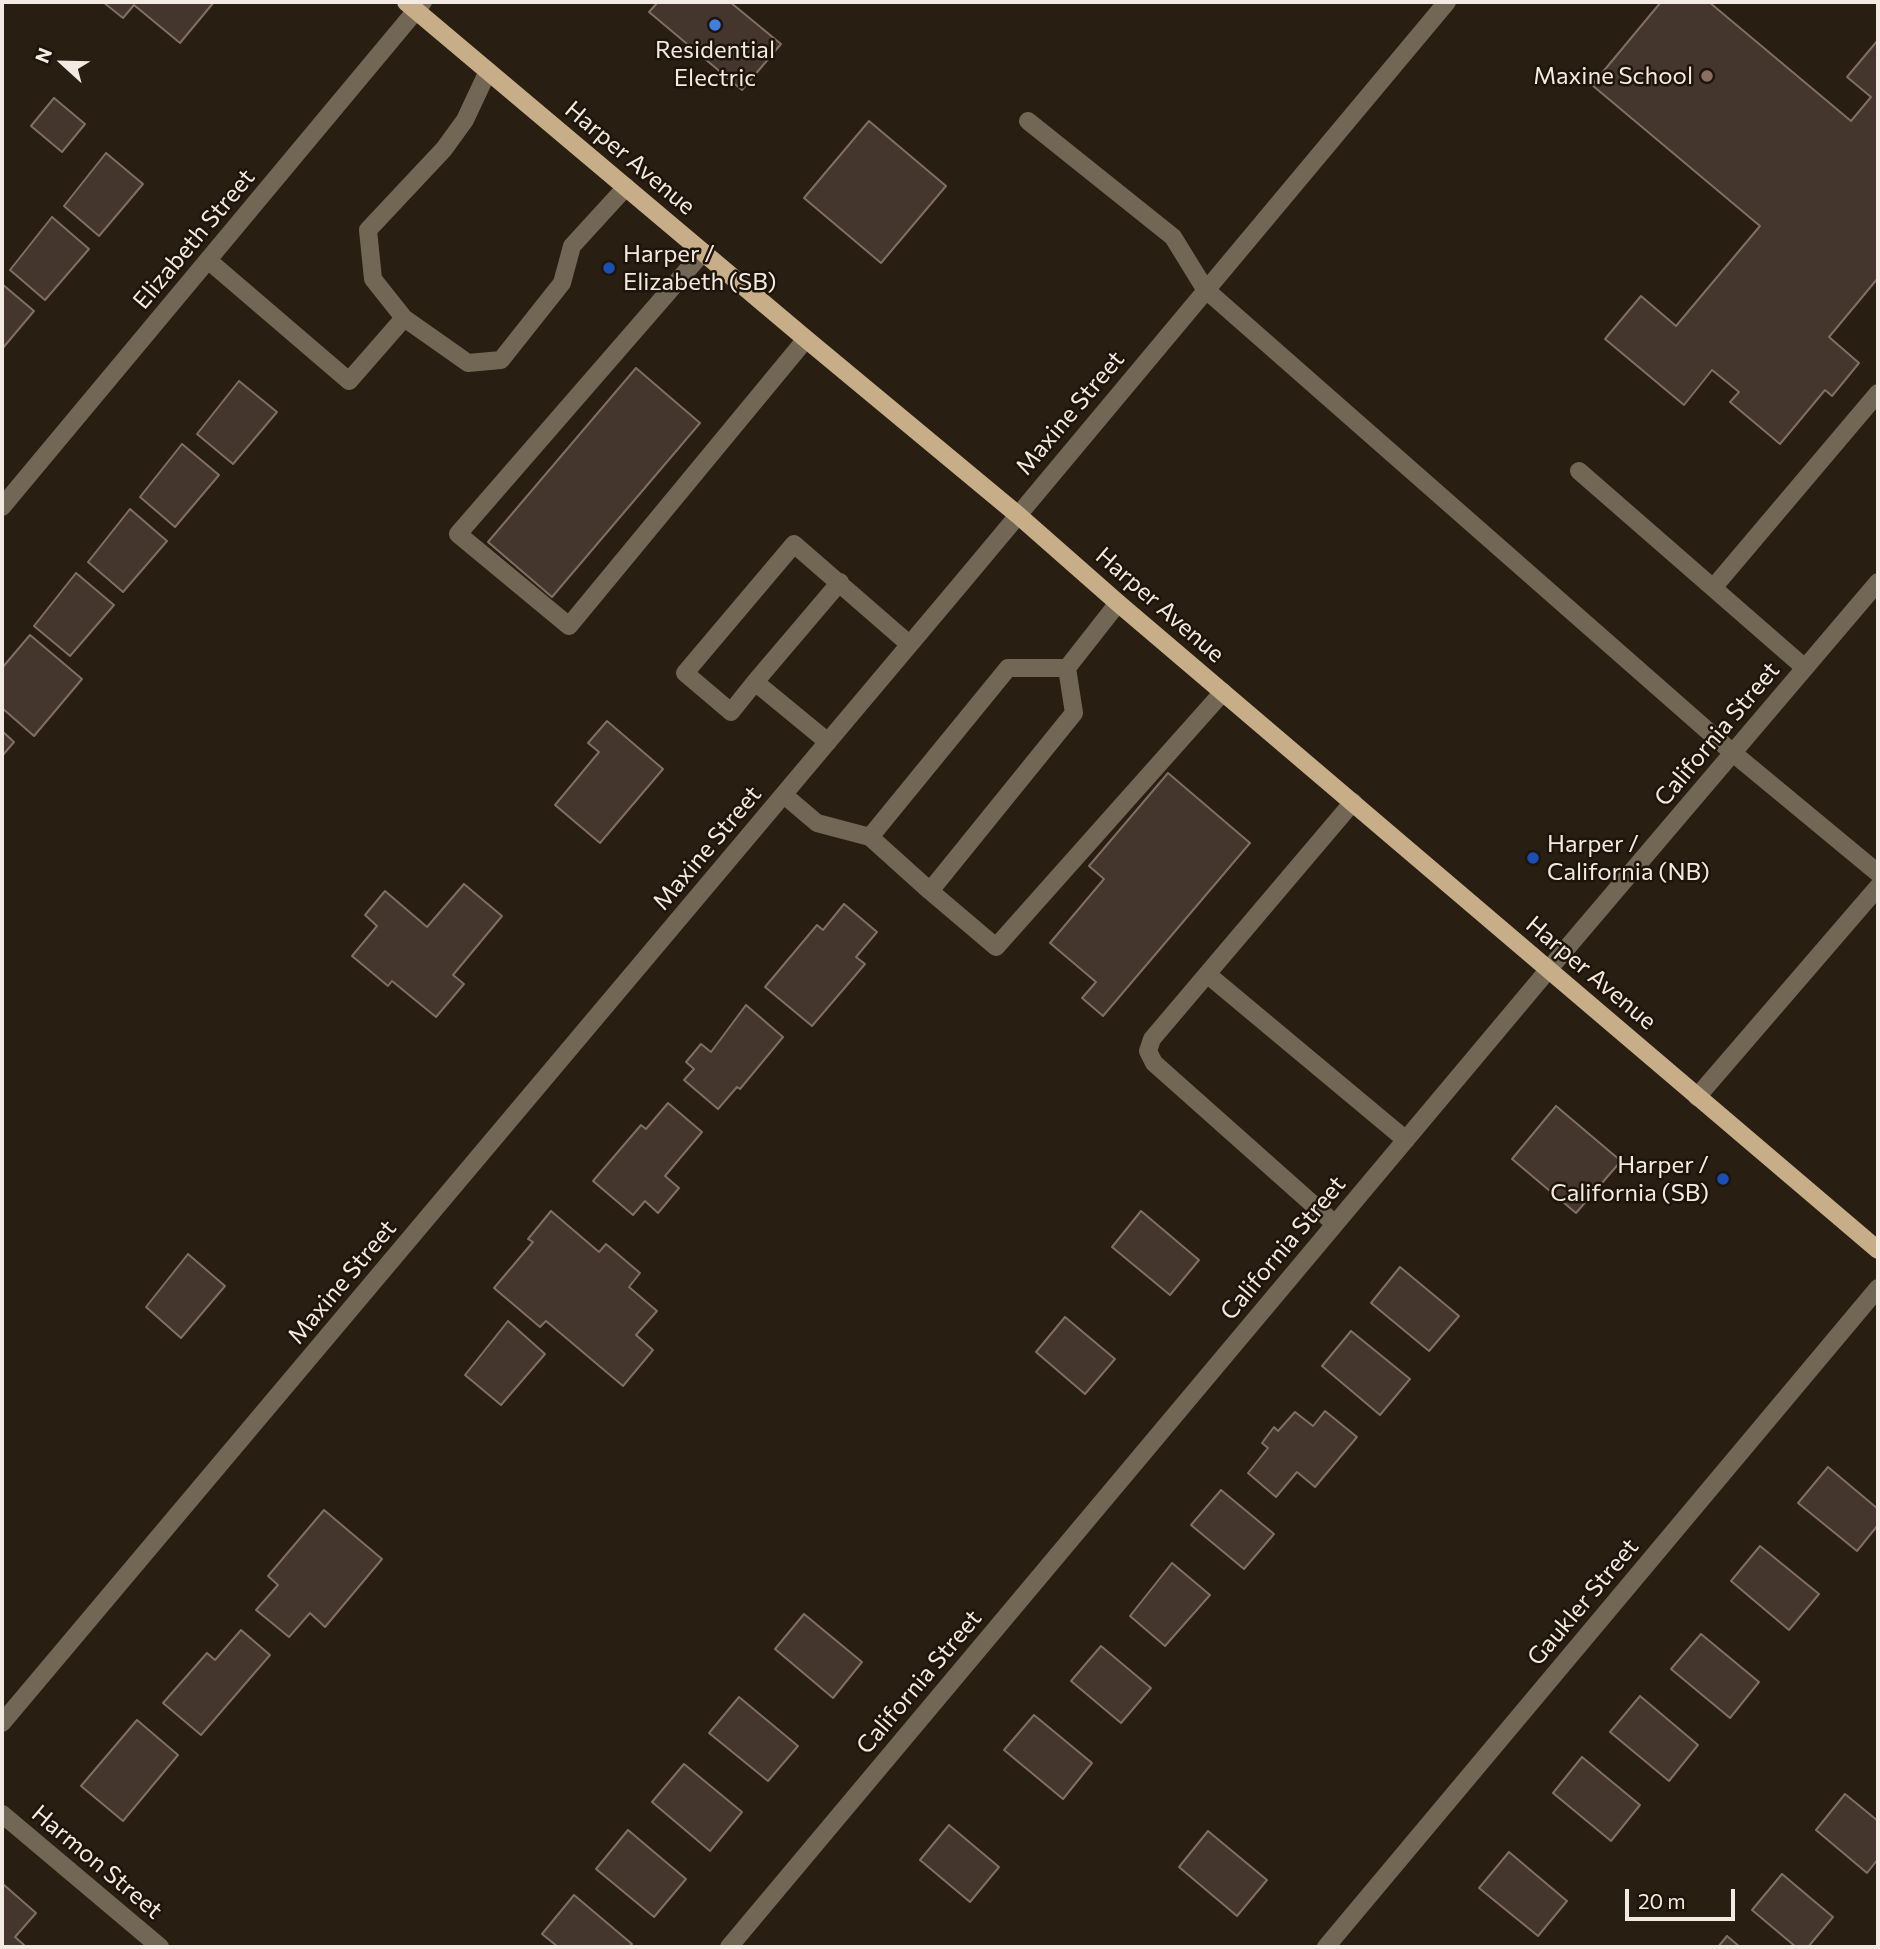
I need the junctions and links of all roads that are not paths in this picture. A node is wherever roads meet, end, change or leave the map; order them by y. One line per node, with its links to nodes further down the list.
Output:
1 (1447, 2): 8 (street, Maxine Street)
2 (415, 5): 3 (main road, Harper Avenue); 7 (street, Elizabeth Street)
3 (488, 71): 5 (main road, Harper Avenue); 9 (street)
4 (1028, 121): 8 (street)
5 (625, 187): 6 (main road, Harper Avenue); 9 (street)
6 (703, 252): 10 (main road, Harper Avenue); 10 (street)
7 (209, 261): 9 (street); 13 (street, Elizabeth Street)
8 (1205, 289): 14 (street, Maxine Street); 25 (street)
9 (404, 318)
10 (806, 339): 14 (main road, Harper Avenue)
11 (1878, 393): 17 (street)
12 (1579, 471): 17 (street)
13 (2, 507)
14 (1018, 514): 18 (main road, Harper Avenue); 19 (street, Maxine Street)
15 (840, 582): 19 (street); 22 (street); 22 (street)
16 (1878, 582): 21 (street, California Street)
17 (1713, 588): 21 (street)
18 (1118, 603): 20 (street); 23 (main road, Harper Avenue)
19 (909, 644): 24 (street, Maxine Street)
20 (1068, 668): 28 (street); 31 (street)
21 (1805, 668): 25 (street, California Street)
22 (755, 682): 24 (street)
23 (1223, 692): 27 (main road, Harper Avenue); 31 (street)
24 (828, 742): 26 (street, Maxine Street)
25 (1733, 753): 29 (street); 32 (street, California Street)
26 (784, 795): 28 (street); 39 (street, Maxine Street)
27 (1353, 802): 32 (main road, Harper Avenue); 33 (street)
28 (870, 837): 31 (street)
29 (1878, 873)
30 (1878, 887): 34 (street)
31 (930, 891)
32 (1549, 969): 34 (main road, Harper Avenue); 35 (street, California Street)
33 (1207, 974): 35 (street); 36 (street)
34 (1698, 1097): 37 (main road, Harper Avenue)
35 (1406, 1140): 36 (street, California Street)
36 (1335, 1224): 42 (street, California Street)
37 (1878, 1250)
38 (1878, 1288): 43 (street, Gaukler Street)
39 (2, 1723)
40 (2, 1814): 41 (street, Harmon Street)
41 (160, 1947)
42 (729, 1947)
43 (1326, 1947)

